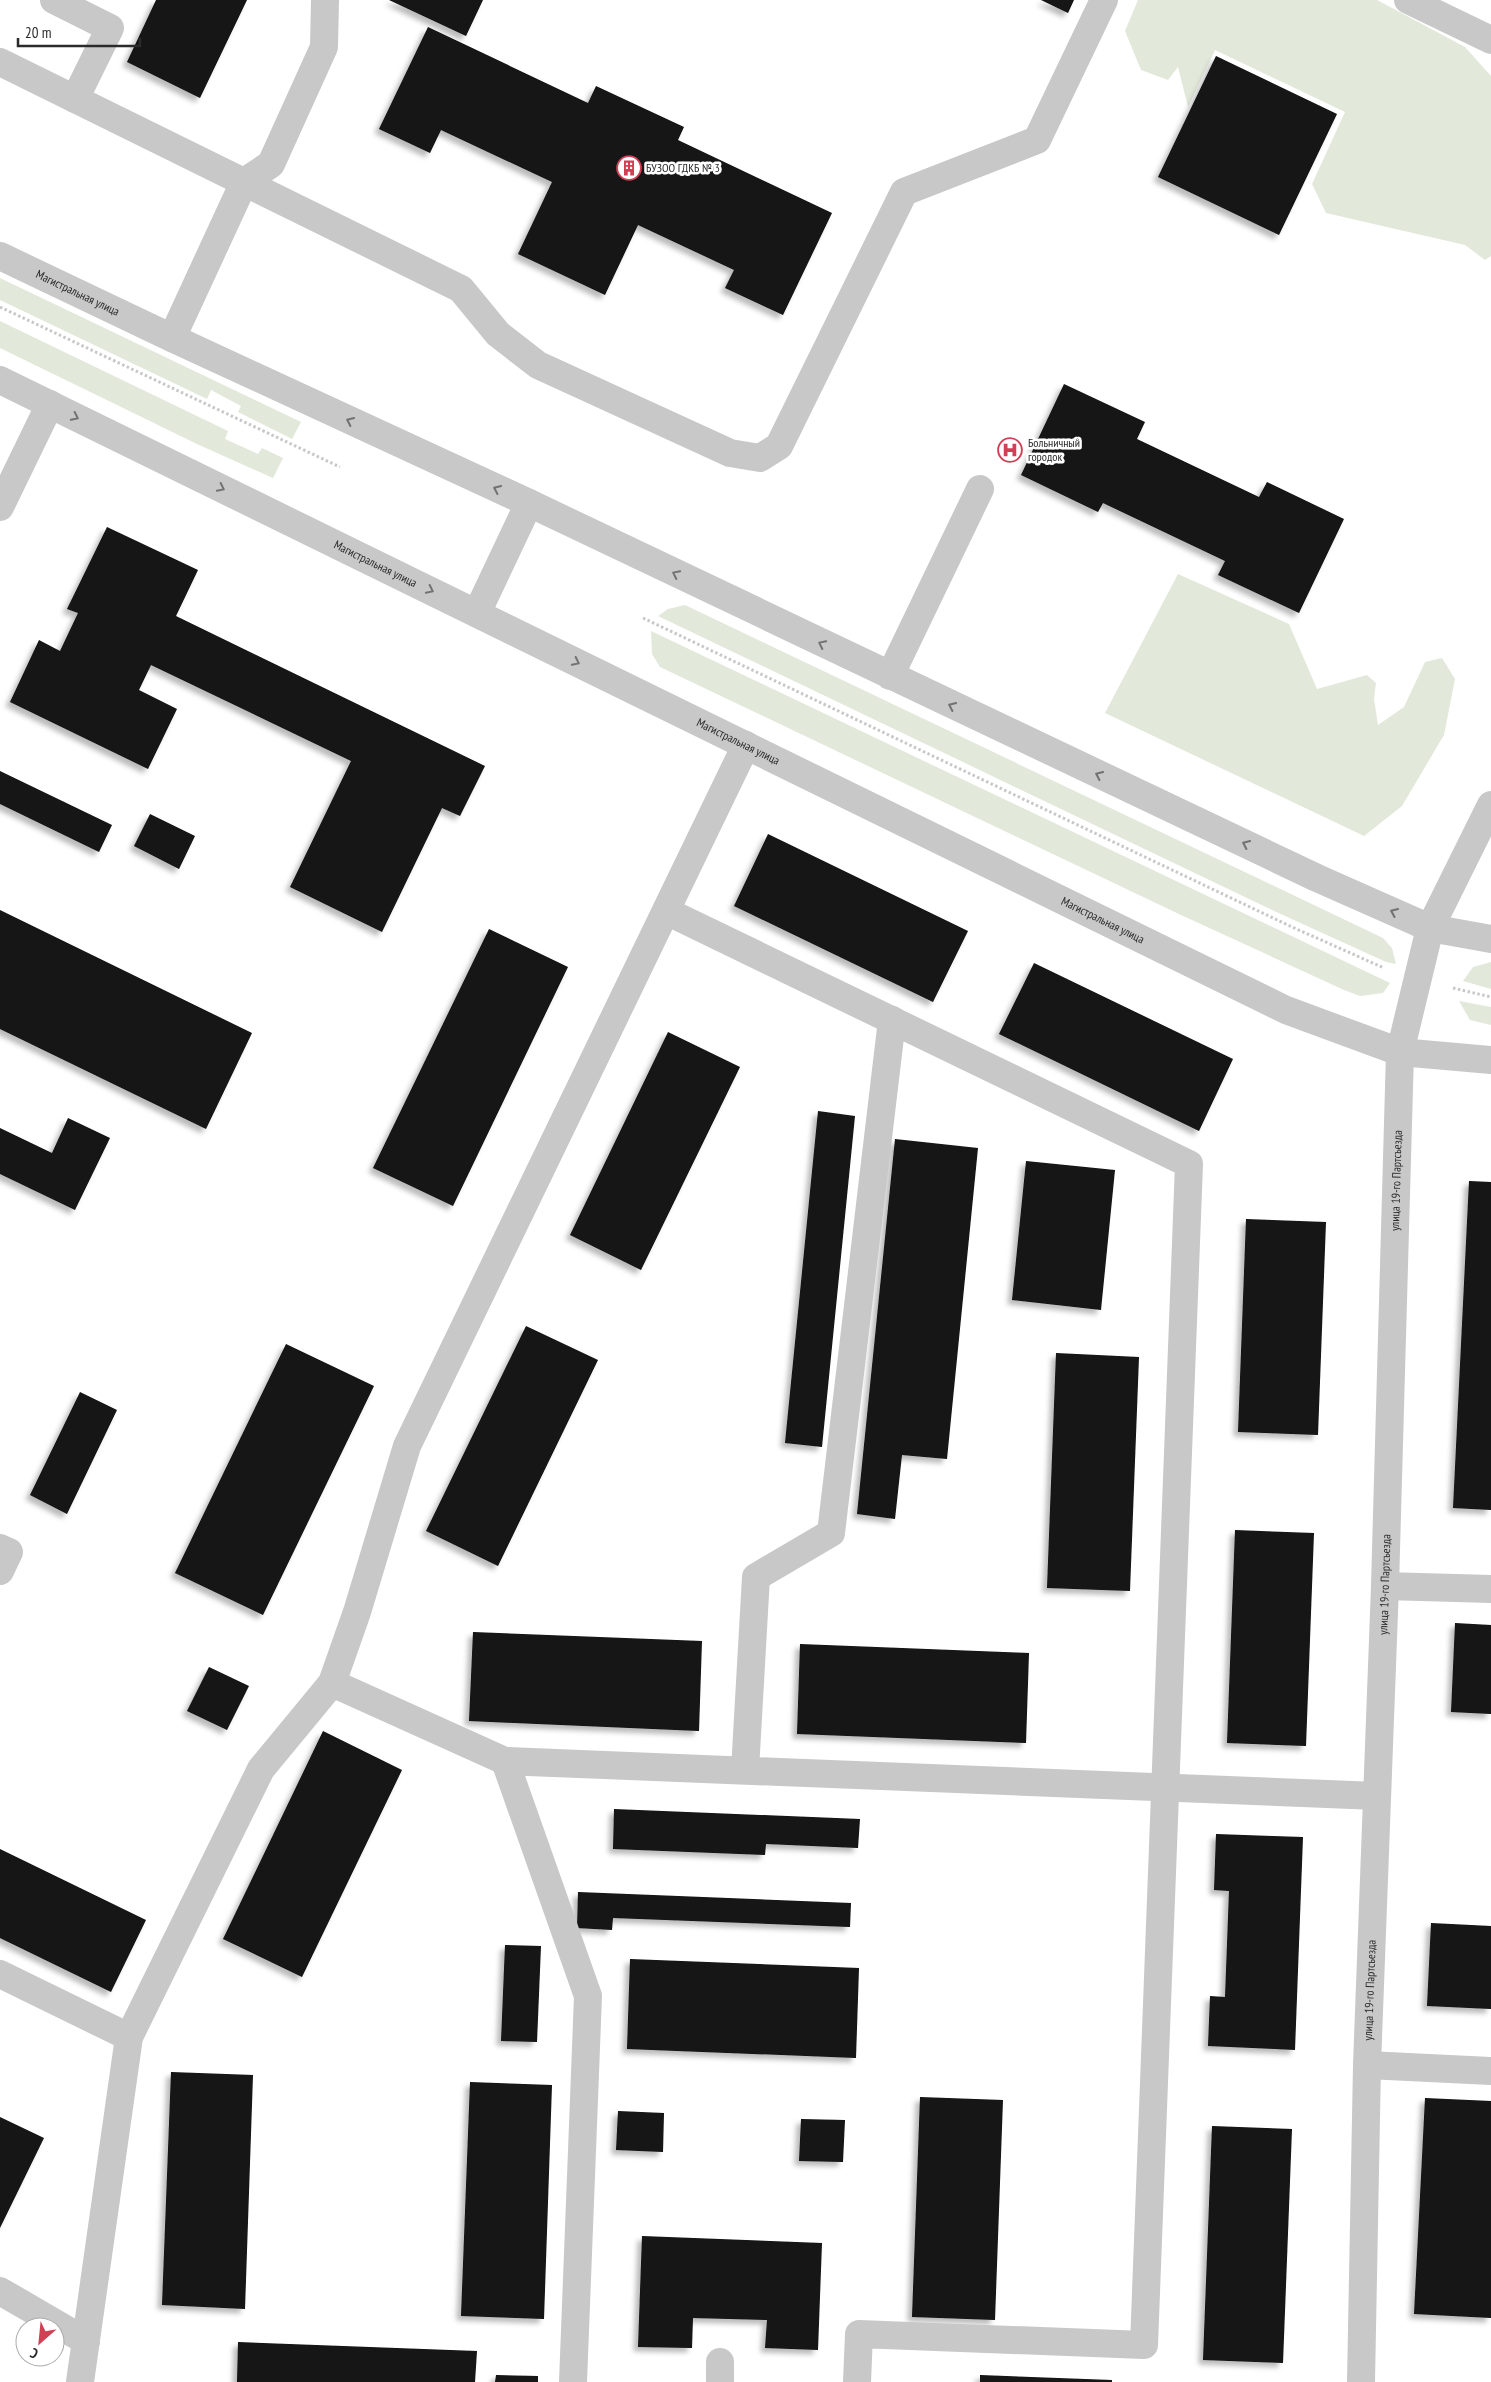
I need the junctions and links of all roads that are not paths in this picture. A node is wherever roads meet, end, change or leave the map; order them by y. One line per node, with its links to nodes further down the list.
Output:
1 (54, 0): 7 (street)
2 (325, 0): 8 (street)
3 (1104, 0): 8 (street)
4 (1408, 0): 5 (street)
5 (1491, 40)
6 (0, 62): 7 (street)
7 (75, 99): 8 (street)
8 (244, 182): 10 (street)
9 (0, 256): 10 (street, Магистральная улица)
10 (172, 338): 14 (street, Магистральная улица, one-way to 10)
11 (0, 380): 12 (street, Магистральная улица)
12 (50, 404): 15 (street); 16 (street, Магистральная улица, one-way to 16)
13 (980, 489): 17 (street)
14 (529, 504): 16 (street); 17 (street, Магистральная улица, one-way to 14)
15 (0, 507)
16 (477, 613): 18 (street, Магистральная улица, one-way to 18)
17 (890, 676): 21 (street, Магистральная улица, one-way to 17)
18 (746, 745): 20 (street); 24 (street, Магистральная улица)
19 (1491, 805): 21 (street, улица 19-го Партсъезда)
20 (666, 911): 23 (street); 30 (street)
21 (1430, 928): 22 (street, Магистральная улица); 24 (street, улица 19-го Партсъезда)
22 (1491, 939)
23 (892, 1020): 32 (street); 33 (street)
24 (1400, 1052): 25 (street, Магистральная улица); 28 (street, улица 19-го Партсъезда)
25 (1491, 1060)
26 (0, 1548): 27 (street)
27 (0, 1571)
28 (1385, 1586): 29 (street); 34 (street, улица 19-го Партсъезда)
29 (1491, 1589)
30 (332, 1684): 31 (street); 36 (street)
31 (505, 1761): 32 (street); 42 (street)
32 (745, 1770): 33 (street)
33 (1166, 1787): 34 (street); 43 (street)
34 (1378, 1796): 37 (street, улица 19-го Партсъезда)
35 (0, 1974): 36 (street)
36 (129, 2037): 40 (street)
37 (1367, 2065): 38 (street); 44 (street, улица 19-го Партсъезда)
38 (1491, 2071)
39 (0, 2291): 40 (street)
40 (86, 2340): 41 (street)
41 (80, 2382)
42 (573, 2382)
43 (857, 2382)
44 (1361, 2382)

